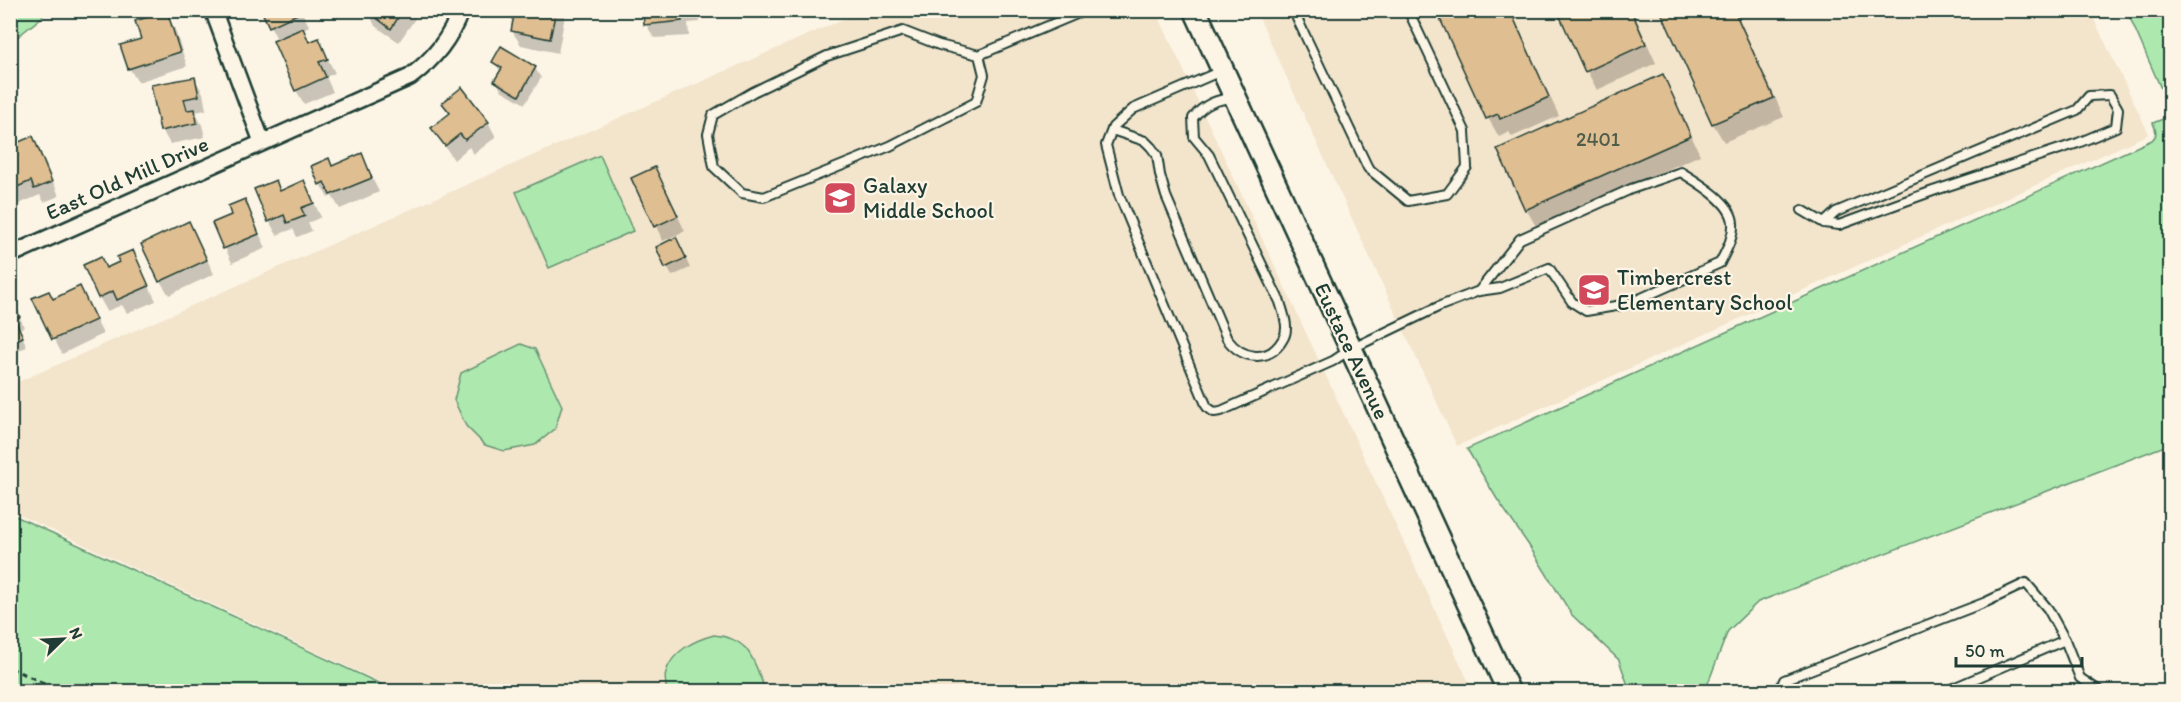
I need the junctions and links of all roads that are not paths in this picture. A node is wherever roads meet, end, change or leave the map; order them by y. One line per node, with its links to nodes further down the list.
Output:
1 (213, 10): 11 (street)
2 (461, 10): 11 (street, East Old Mill Drive)
3 (1086, 10): 7 (lane)
4 (1195, 10): 8 (street, Eustace Avenue)
5 (1293, 10): 6 (lane)
6 (1408, 10)
7 (979, 54): 7 (lane)
8 (1222, 70): 9 (street, Eustace Avenue); 10 (lane)
9 (1235, 98): 10 (lane); 16 (street, Eustace Avenue)
10 (1112, 130): 16 (lane)
11 (262, 142): 14 (street, East Old Mill Drive)
12 (1802, 210): 13 (lane)
13 (1824, 223): 13 (lane)
14 (10, 255)
15 (1479, 291): 15 (lane); 16 (lane)
16 (1351, 349): 18 (street, Eustace Avenue)
17 (2065, 640): 19 (lane); 20 (lane); 21 (lane)
18 (1509, 692)
19 (1779, 692)
20 (1944, 692)
21 (2101, 692)

